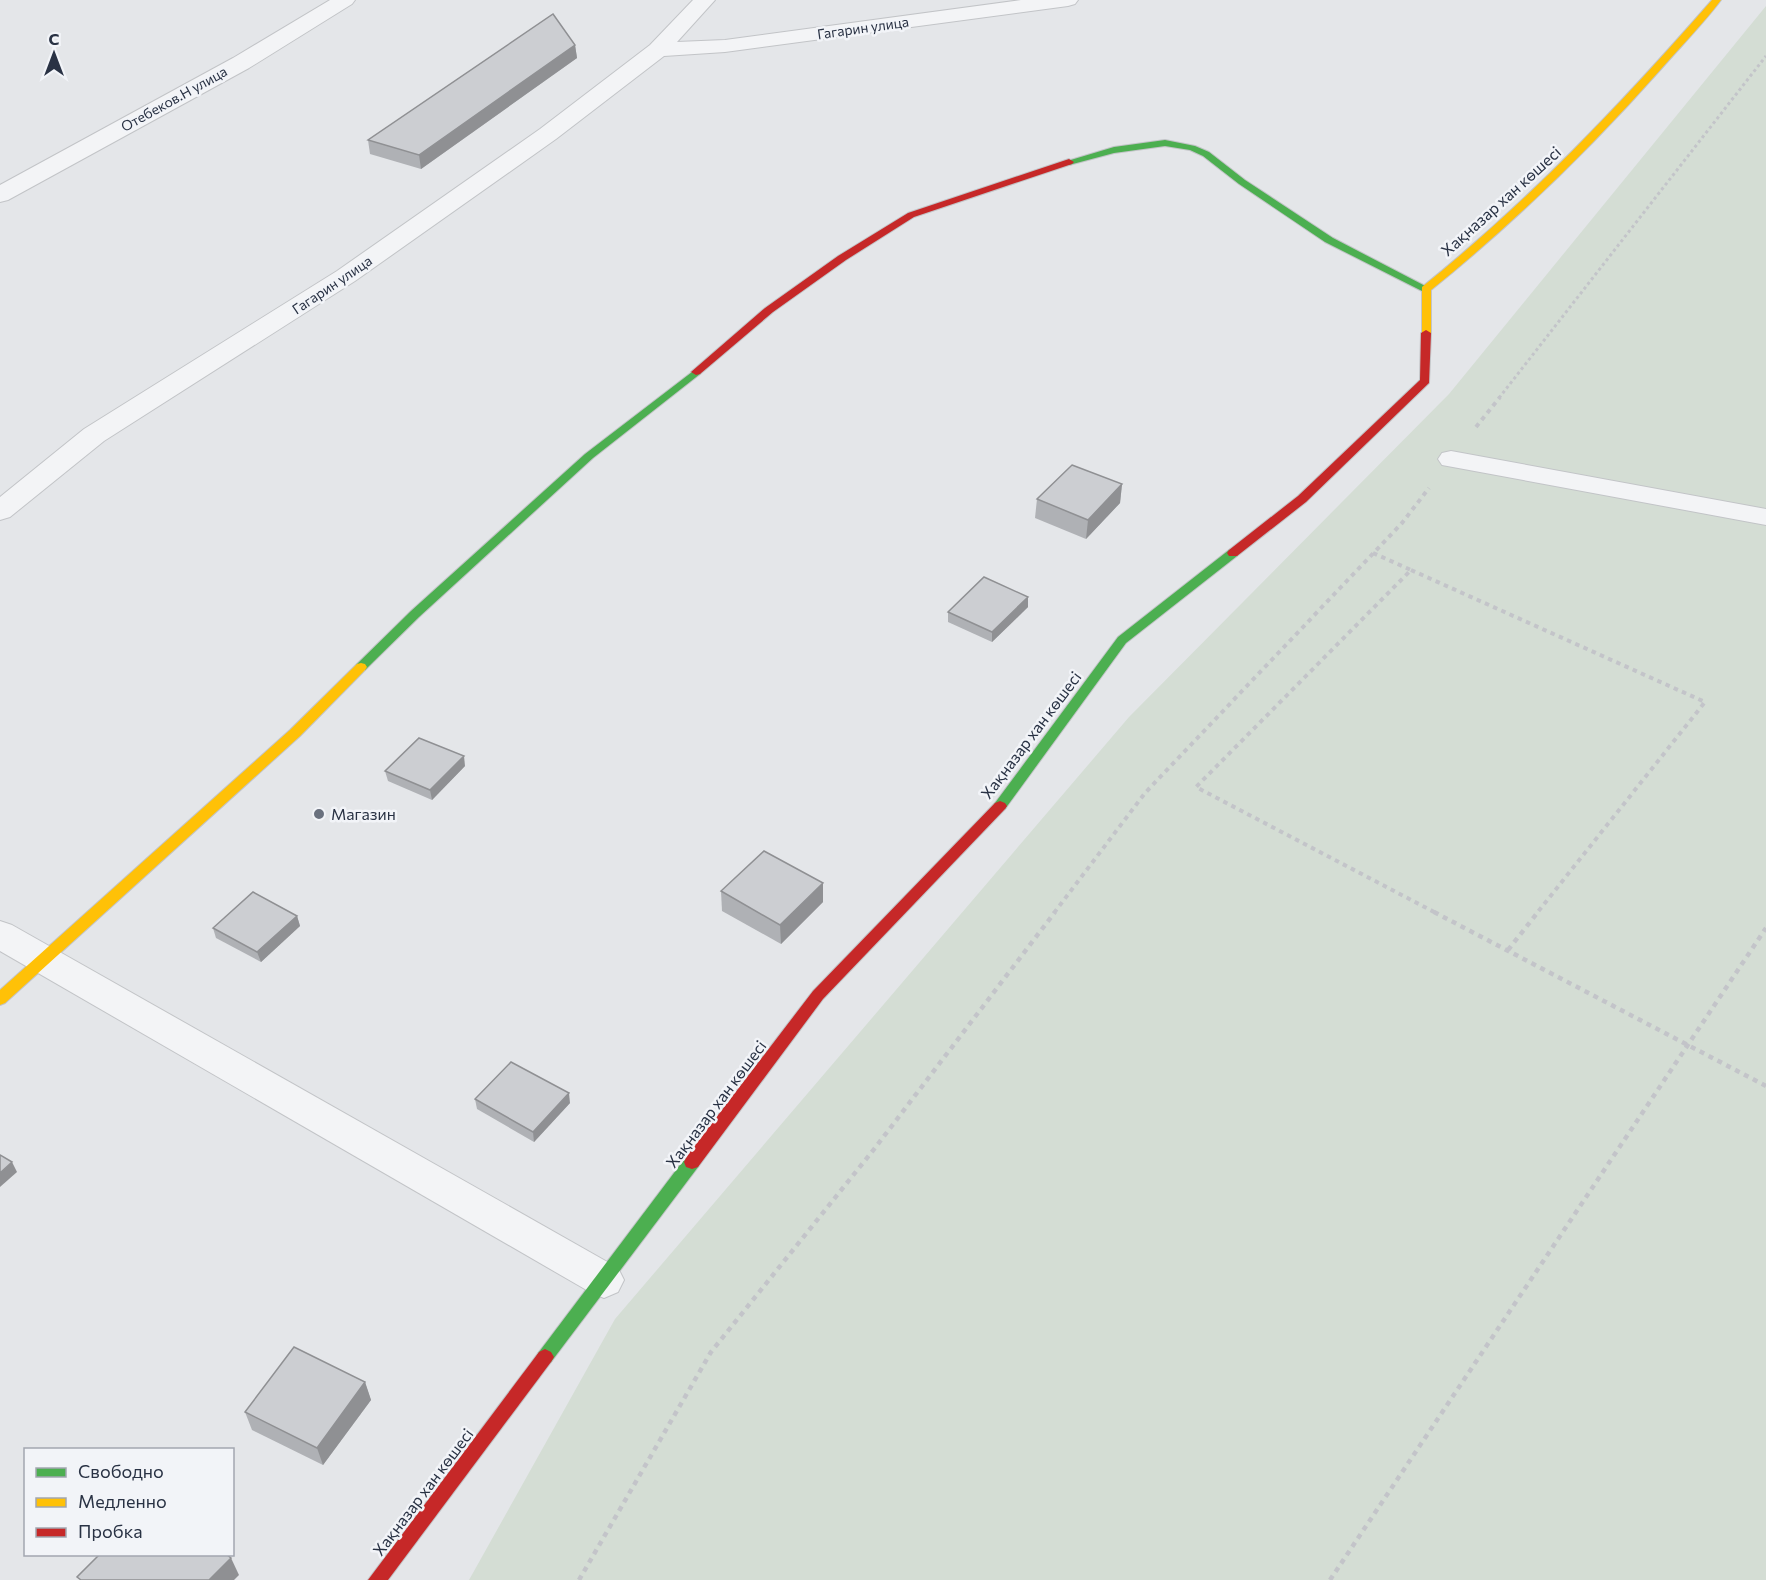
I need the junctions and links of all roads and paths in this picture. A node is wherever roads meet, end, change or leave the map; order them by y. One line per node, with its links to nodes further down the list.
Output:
1 (345, 0): 7 (street, Отебеков.Н улица)
2 (705, 0): 5 (street, Гагарин улица)
3 (1068, 0): 5 (street, Гагарин улица)
4 (1717, 0): 8 (street, Хақназар хан көшесі)
5 (658, 50): 10 (street, Гагарин улица)
6 (1766, 56): 9 (path)
7 (0, 195)
8 (1425, 289): 17 (street); 21 (street, Хақназар хан көшесі)
9 (1451, 459): 11 (lane); 12 (path)
10 (0, 511)
11 (1766, 517)
12 (1373, 554): 13 (path); 23 (path)
13 (1411, 570): 16 (path); 16 (path)
14 (1766, 928): 19 (path)
15 (0, 934): 17 (street)
16 (1508, 950): 19 (path)
17 (43, 960): 18 (street); 21 (street)
18 (0, 999)
19 (1689, 1044): 20 (path); 24 (path)
20 (1766, 1086)
21 (604, 1280): 22 (street, Хақназар хан көшесі)
22 (377, 1580)
23 (579, 1580)
24 (1329, 1580)

